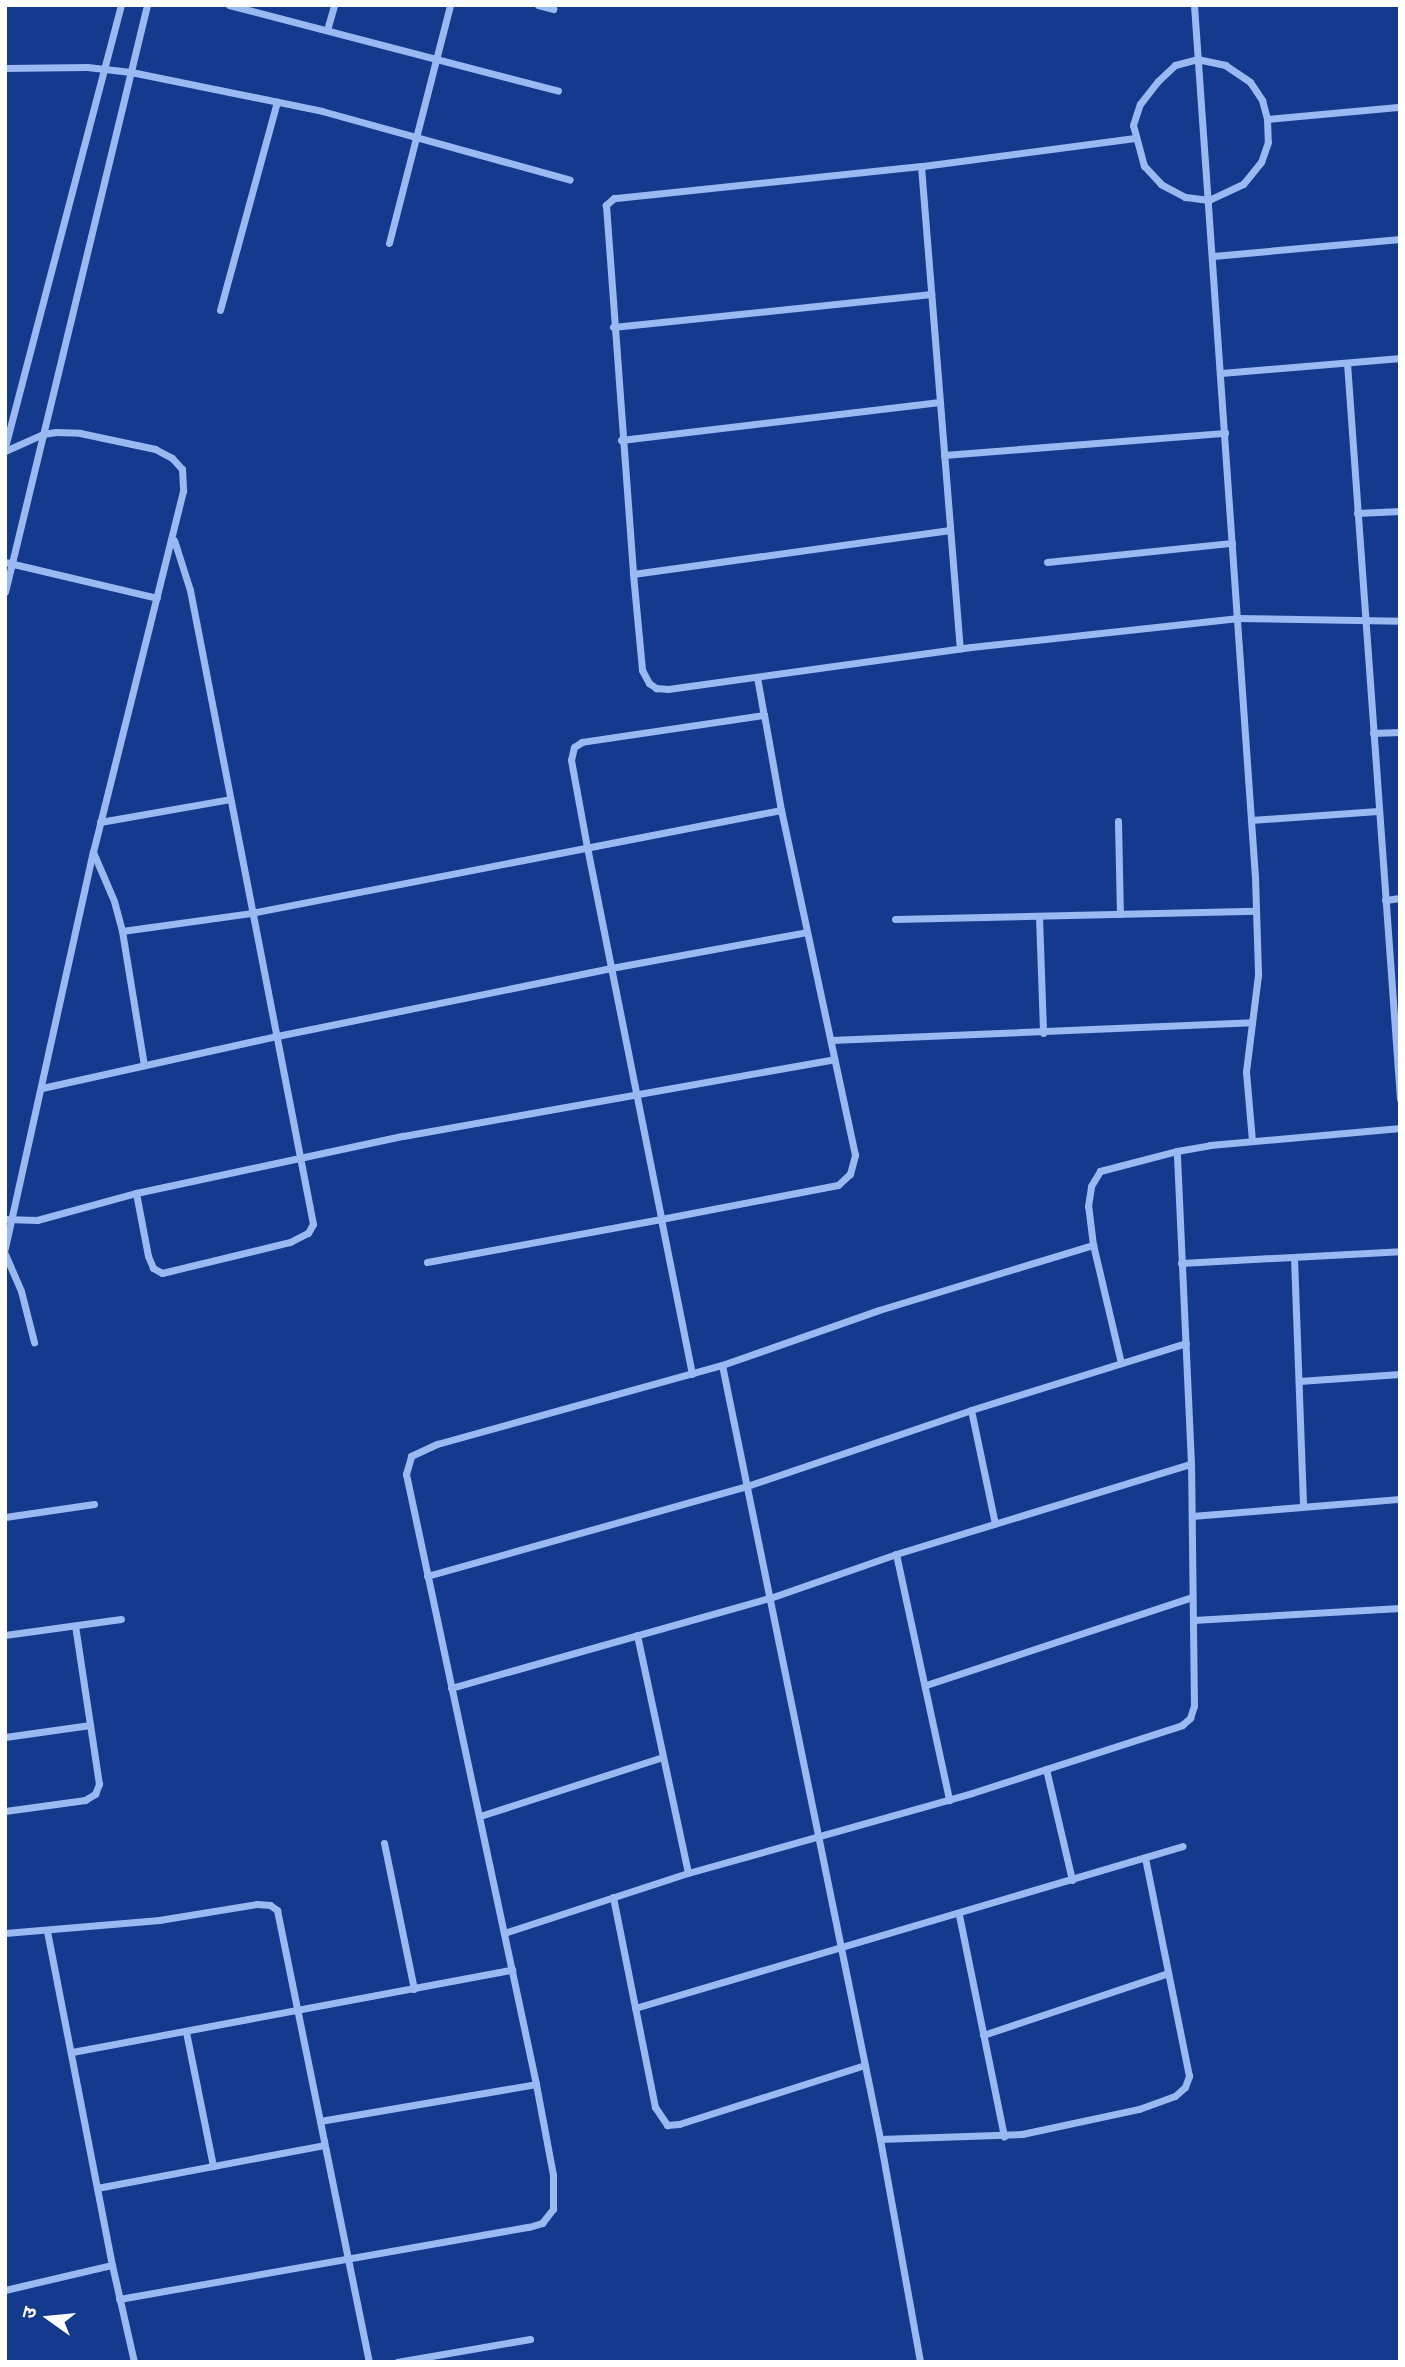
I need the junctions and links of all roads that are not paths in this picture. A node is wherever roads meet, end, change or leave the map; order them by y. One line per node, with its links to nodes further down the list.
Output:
1 (121, 5): 13 (street)
2 (147, 5): 14 (street)
3 (229, 5): 9 (street)
4 (334, 5): 9 (street)
5 (450, 5): 10 (street)
6 (538, 5): 8 (street)
7 (1194, 5): 11 (street)
8 (553, 9)
9 (327, 30): 10 (street)
10 (437, 59): 15 (street); 19 (street)
11 (1197, 59): 18 (street); 20 (street); 23 (street)
12 (5, 68): 13 (street)
13 (104, 69): 14 (street); 37 (street)
14 (131, 72): 16 (street); 35 (street)
15 (558, 91)
16 (277, 102): 19 (street); 28 (street)
17 (1400, 107): 18 (street)
18 (1267, 119): 23 (street)
19 (418, 136): 22 (street); 25 (street)
20 (1135, 138): 21 (street); 23 (street)
21 (921, 166): 27 (street); 29 (street)
22 (570, 180)
23 (1209, 200): 26 (street)
24 (1400, 239): 26 (street)
25 (389, 243)
26 (1213, 256): 32 (street)
27 (931, 294): 29 (street); 33 (street)
28 (220, 310)
29 (612, 327): 36 (street)
30 (1400, 358): 31 (street)
31 (1348, 363): 32 (street); 40 (street)
32 (1220, 373): 34 (street)
33 (940, 402): 36 (street); 38 (street)
34 (1225, 433): 38 (street); 43 (street)
35 (43, 434): 37 (street); 42 (street); 45 (street)
36 (621, 440): 46 (street)
37 (5, 449)
38 (944, 455): 41 (street)
39 (1400, 511): 40 (street)
40 (1357, 513): 50 (street)
41 (950, 530): 46 (street); 52 (street)
42 (173, 538): 48 (street); 57 (street)
43 (1232, 543): 44 (street); 49 (street)
44 (1047, 562)
45 (9, 563): 47 (street); 48 (street)
46 (633, 574): 53 (street)
47 (5, 592)
48 (157, 598): 62 (street)
49 (1236, 618): 50 (street); 52 (street); 60 (street)
50 (1365, 620): 51 (street); 56 (street)
51 (1400, 621)
52 (960, 648): 53 (street)
53 (757, 677): 54 (street)
54 (764, 716): 58 (street); 63 (street)
55 (1400, 732): 56 (street)
56 (1373, 733): 59 (street)
57 (230, 799): 62 (street); 68 (street)
58 (781, 810): 63 (street); 73 (street)
59 (1378, 811): 60 (street); 66 (street)
60 (1251, 820): 67 (street)
61 (1118, 821): 69 (street)
62 (100, 822): 64 (street)
63 (587, 847): 68 (street); 74 (street)
64 (93, 851): 72 (street); 82 (street)
65 (1400, 898): 66 (street)
66 (1385, 900): 75 (street)
67 (1256, 911): 69 (street); 76 (street)
68 (251, 913): 72 (street); 78 (street)
69 (1120, 914): 70 (street)
70 (1040, 916): 71 (street); 77 (street)
71 (895, 919)
72 (122, 931): 81 (street)
73 (807, 932): 74 (street); 79 (street)
74 (611, 968): 78 (street); 83 (street)
75 (1398, 1016): 84 (street)
76 (1252, 1022): 77 (street); 86 (street)
77 (1042, 1033): 79 (street)
78 (276, 1036): 81 (street); 88 (street)
79 (831, 1040): 80 (street)
80 (834, 1059): 83 (street); 91 (street)
81 (144, 1065): 82 (street)
82 (42, 1088): 90 (street)
83 (636, 1094): 88 (street); 91 (street)
84 (1400, 1099)
85 (1400, 1128): 86 (street)
86 (1252, 1141): 87 (street)
87 (1177, 1151): 92 (street); 97 (street)
88 (302, 1157): 89 (street); 89 (street)
89 (136, 1193): 90 (street)
90 (9, 1219): 94 (street)
91 (661, 1219): 96 (street); 102 (street)
92 (1093, 1245): 100 (street); 101 (street)
93 (1400, 1251): 95 (street)
94 (5, 1252): 98 (street)
95 (1294, 1258): 97 (street); 104 (street)
96 (427, 1262)
97 (1181, 1263): 99 (street)
98 (34, 1342)
99 (1186, 1343): 100 (street); 106 (street)
100 (1121, 1363): 105 (street)
101 (722, 1365): 102 (street); 107 (street)
102 (692, 1374): 115 (street)
103 (1400, 1374): 104 (street)
104 (1299, 1381): 110 (street)
105 (971, 1410): 107 (street); 113 (street)
106 (1191, 1464): 111 (street); 113 (street)
107 (747, 1486): 115 (street); 117 (street)
108 (1400, 1499): 110 (street)
109 (94, 1504): 112 (street)
110 (1303, 1506): 111 (street)
111 (1192, 1516): 116 (street)
112 (5, 1517)
113 (995, 1524): 114 (street)
114 (896, 1555): 117 (street); 124 (street)
115 (428, 1576): 125 (street)
116 (1192, 1597): 120 (street); 124 (street)
117 (770, 1598): 123 (street); 133 (street)
118 (1400, 1608): 120 (street)
119 (121, 1619): 121 (street)
120 (1193, 1620): 129 (street)
121 (75, 1626): 122 (street); 126 (street)
122 (5, 1635)
123 (637, 1635): 125 (street); 128 (street)
124 (926, 1685): 130 (street)
125 (451, 1688): 132 (street)
126 (90, 1725): 127 (street); 131 (street)
127 (5, 1737)
128 (663, 1757): 132 (street); 137 (street)
129 (1046, 1769): 130 (street); 138 (street)
130 (948, 1800): 133 (street)
131 (5, 1811)
132 (480, 1816): 143 (street)
133 (819, 1836): 137 (street); 144 (street)
134 (384, 1843): 147 (street)
135 (1183, 1846): 136 (street)
136 (1145, 1858): 138 (street); 146 (street)
137 (688, 1873): 139 (street)
138 (1072, 1880): 140 (street)
139 (613, 1897): 143 (street); 148 (street)
140 (959, 1915): 144 (street); 151 (street)
141 (47, 1931): 142 (street); 149 (street); 152 (street)
142 (5, 1933)
143 (504, 1933): 145 (street)
144 (841, 1947): 148 (street); 153 (street)
145 (512, 1970): 147 (street); 154 (street)
146 (1168, 1972): 151 (street); 156 (street)
147 (414, 1989): 149 (street)
148 (635, 2008): 153 (street)
149 (297, 2011): 150 (street); 155 (street)
150 (186, 2032): 152 (street); 159 (street)
151 (983, 2035): 156 (street)
152 (72, 2052): 160 (street)
153 (865, 2065): 157 (street)
154 (536, 2084): 155 (street); 161 (street)
155 (320, 2121): 158 (street)
156 (1004, 2136): 157 (street)
157 (880, 2138): 169 (street)
158 (324, 2145): 159 (street); 161 (street)
159 (213, 2166): 160 (street)
160 (97, 2188): 162 (street)
161 (346, 2257): 164 (street); 167 (street)
162 (112, 2265): 163 (street); 164 (street)
163 (5, 2290)
164 (119, 2298): 166 (street)
165 (530, 2339): 168 (street)
166 (134, 2362)
167 (369, 2362)
168 (397, 2362)
169 (920, 2362)

